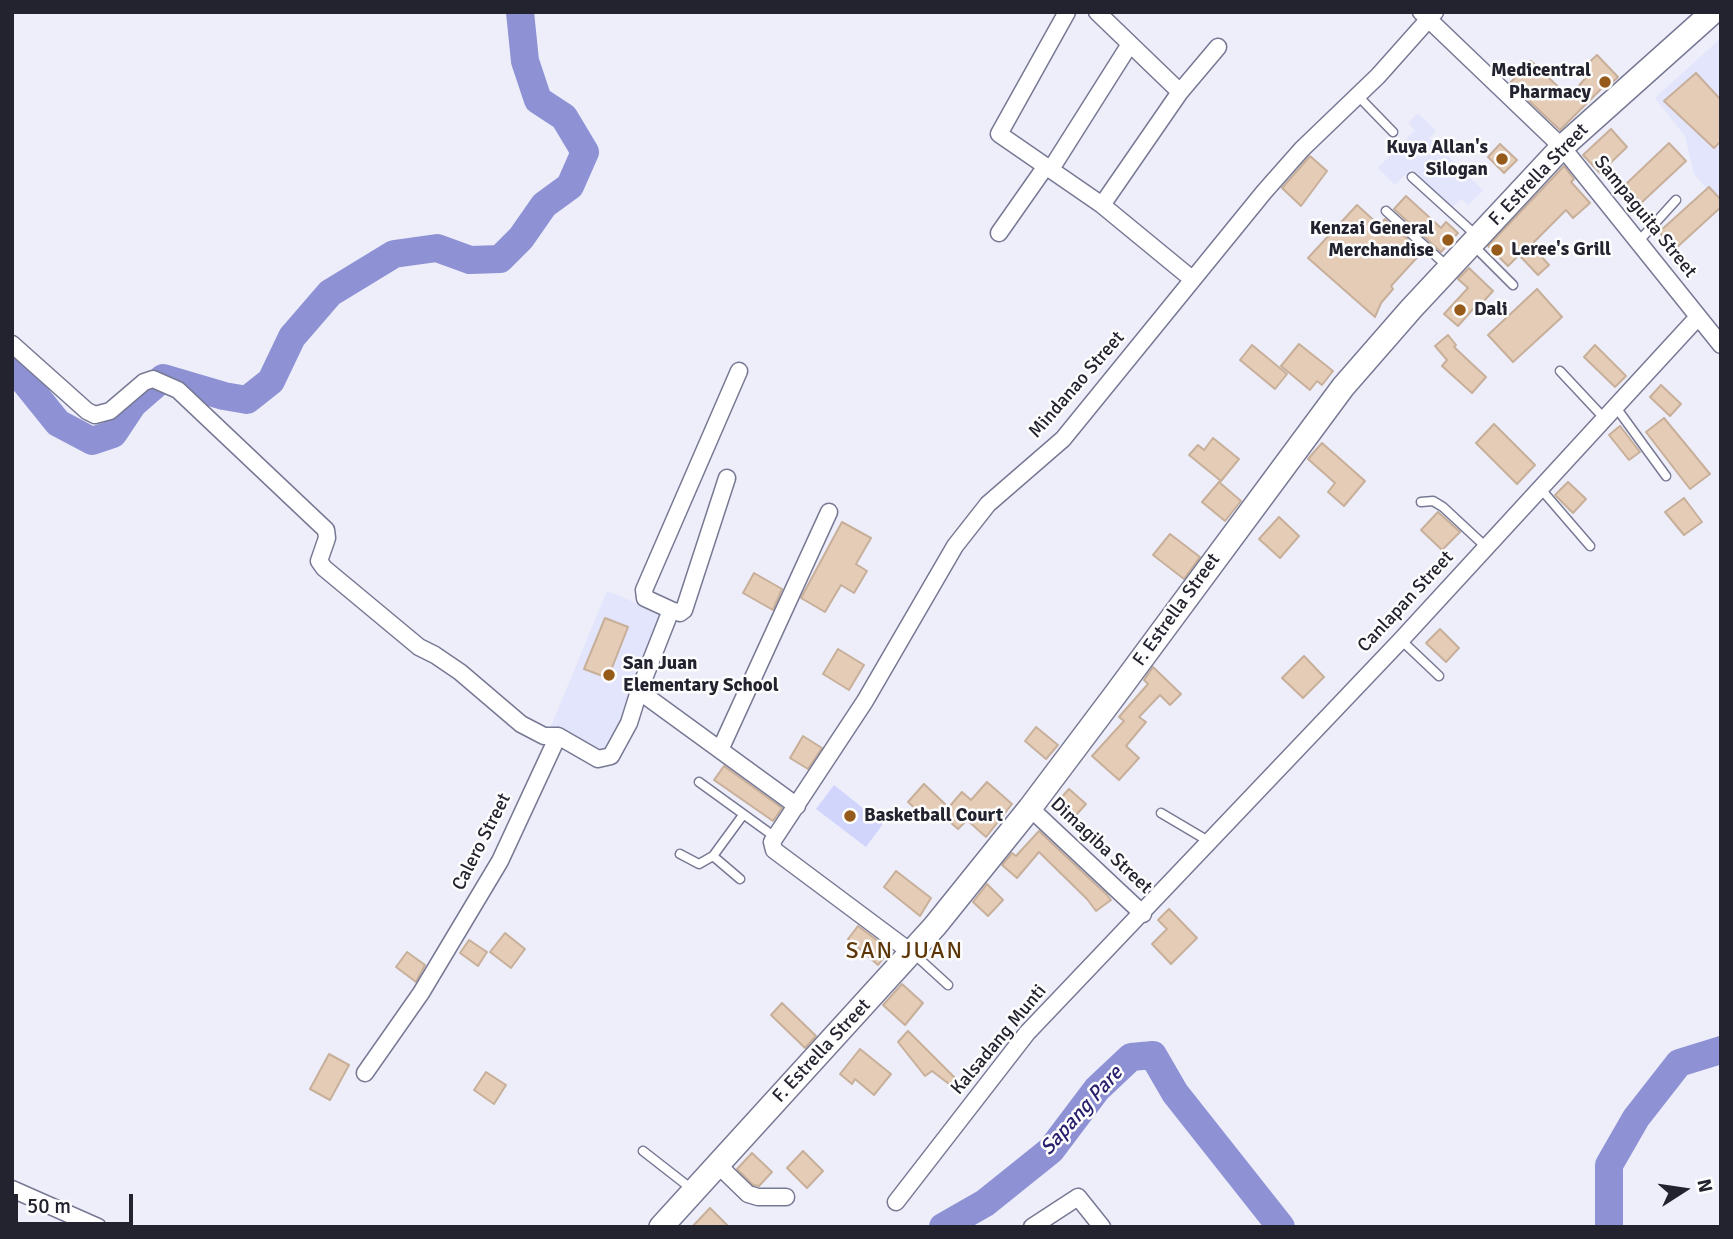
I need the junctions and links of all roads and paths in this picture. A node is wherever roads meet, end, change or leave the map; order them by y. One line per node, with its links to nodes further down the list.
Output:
1 (1067, 12): 11 (street)
2 (1097, 12): 5 (street)
3 (1713, 12): 10 (main road, F. Estrella Street)
4 (1428, 15): 8 (street, Mindanao Street); 10 (street, Sampaguita Street)
5 (1130, 44): 7 (street); 11 (street)
6 (1218, 47): 7 (street)
7 (1181, 92): 14 (street)
8 (1357, 96): 9 (lane); 20 (street, Mindanao Street)
9 (1393, 132)
10 (1562, 147): 17 (main road, F. Estrella Street); 18 (street, Sampaguita Street)
11 (1048, 168): 14 (street); 16 (street)
12 (1412, 177): 17 (lane)
13 (1676, 200): 18 (lane)
14 (1102, 205): 20 (street)
15 (1386, 211): 19 (lane)
16 (999, 233)
17 (1475, 241): 19 (main road, F. Estrella Street); 21 (lane)
18 (1638, 243): 22 (street, Sampaguita Street)
19 (1450, 268): 44 (main road, F. Estrella Street)
20 (1192, 279): 43 (street, Mindanao Street)
21 (1513, 285)
22 (1698, 317): 24 (street, Sampaguita Street); 27 (street, Canlapan Street)
23 (12, 344): 40 (street)
24 (1721, 345)
25 (738, 371): 36 (street)
26 (1560, 371): 28 (lane)
27 (1615, 406): 28 (street, Canlapan Street); 29 (lane)
28 (1604, 418): 31 (street, Canlapan Street)
29 (1666, 476)
30 (727, 478): 36 (street)
31 (1539, 488): 34 (lane); 35 (street, Canlapan Street)
32 (1421, 502): 35 (lane)
33 (829, 512): 41 (street)
34 (1590, 546)
35 (1486, 547): 37 (street, Canlapan Street)
36 (671, 610): 39 (street)
37 (1401, 640): 38 (lane); 48 (street, Canlapan Street)
38 (1439, 676)
39 (639, 691): 40 (street); 41 (street)
40 (558, 736): 55 (street, Calero Street)
41 (720, 750): 43 (street)
42 (699, 782): 46 (lane)
43 (797, 806): 47 (street, Mindanao Street)
44 (1030, 808): 52 (street, Dimagiba Street); 53 (main road, F. Estrella Street)
45 (1161, 813): 48 (lane)
46 (743, 815): 47 (lane); 50 (lane)
47 (775, 837): 53 (street)
48 (1210, 842): 52 (street, Canlapan Street)
49 (680, 854): 50 (lane)
50 (713, 856): 51 (lane)
51 (740, 879)
52 (1143, 914): 61 (street, Kalsadang Munti)
53 (912, 953): 54 (lane); 57 (main road, F. Estrella Street)
54 (948, 985)
55 (365, 1073)
56 (643, 1151): 59 (lane)
57 (717, 1164): 59 (main road, F. Estrella Street); 60 (street)
58 (12, 1189): 62 (street)
59 (693, 1190): 63 (main road, F. Estrella Street)
60 (786, 1197)
61 (897, 1202)
62 (98, 1227)
63 (661, 1227)
64 (1032, 1227): 65 (street)
65 (1102, 1227)

